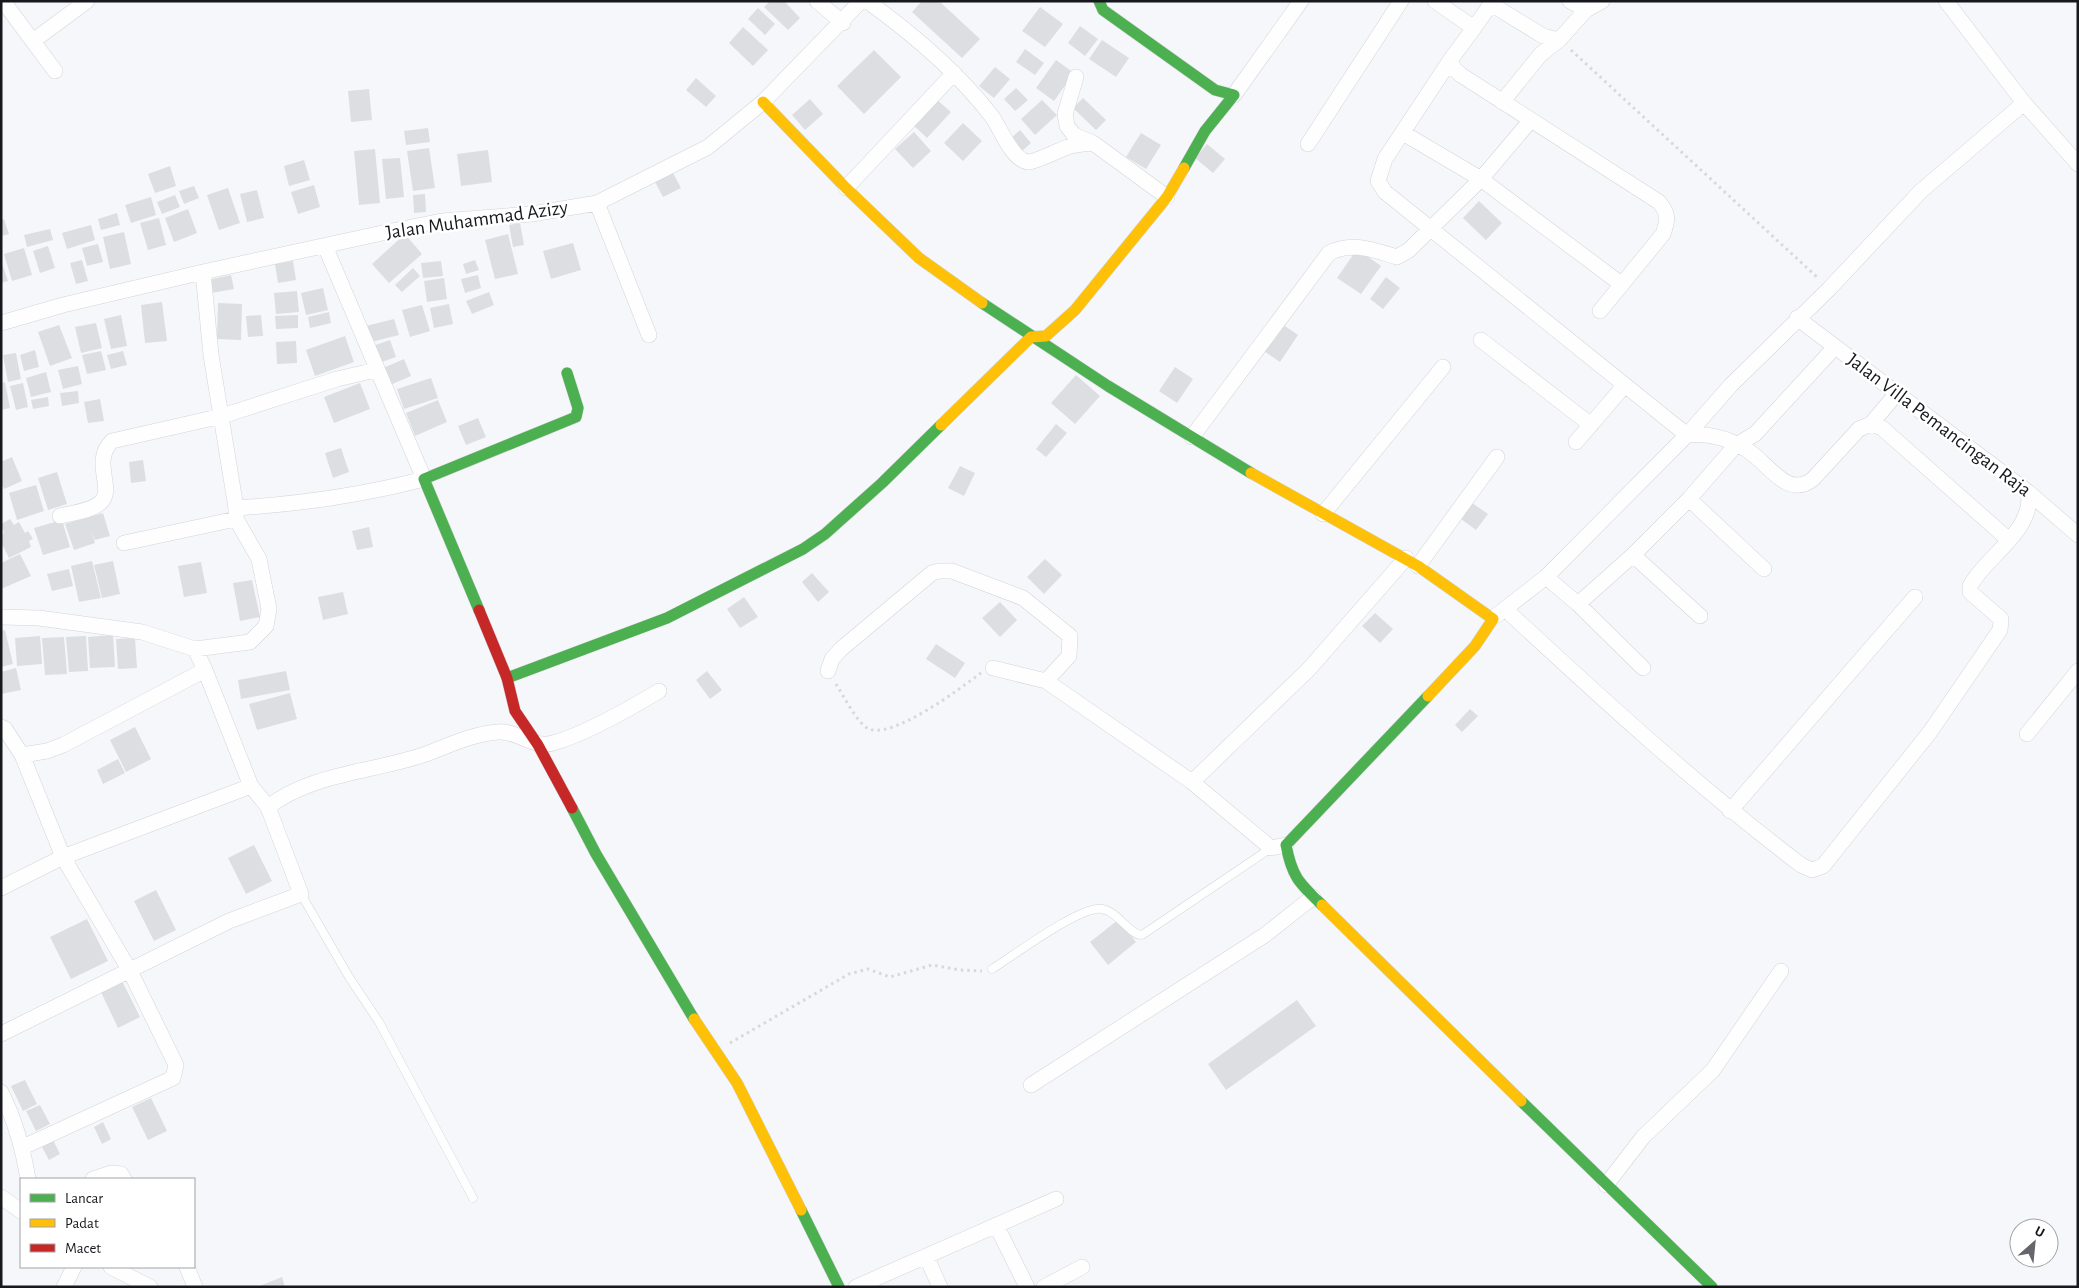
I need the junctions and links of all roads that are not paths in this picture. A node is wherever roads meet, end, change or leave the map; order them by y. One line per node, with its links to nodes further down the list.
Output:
1 (3, 1): 18 (street)
2 (87, 1): 18 (street)
3 (817, 1): 15 (street)
4 (861, 1): 15 (street, Jalan Muhammad Azizy)
5 (867, 1): 21 (street)
6 (1098, 1): 23 (street)
7 (1301, 1): 23 (street)
8 (1401, 1): 30 (street)
9 (1435, 1): 16 (street)
10 (1570, 1): 14 (street)
11 (1602, 1): 14 (street)
12 (1946, 1): 26 (street)
13 (1492, 3): 16 (street); 17 (street)
14 (1586, 10): 17 (street)
15 (843, 22): 24 (street, Jalan Muhammad Azizy)
16 (1474, 28): 19 (street)
17 (1559, 40): 25 (street)
18 (33, 41): 20 (street)
19 (1451, 59): 25 (street); 28 (street)
20 (55, 71)
21 (954, 73): 29 (street); 33 (street)
22 (1076, 77): 29 (street)
23 (1234, 95): 34 (street)
24 (763, 102): 33 (street); 35 (street, Jalan Muhammad Azizy)
25 (1502, 102): 27 (street)
26 (2024, 103): 31 (street); 41 (street)
27 (1531, 120): 32 (street); 39 (street)
28 (1403, 133): 32 (street); 36 (street)
29 (1093, 143): 34 (street)
30 (1308, 144)
31 (2078, 164)
32 (1481, 179): 36 (street); 39 (street)
33 (846, 188): 44 (street)
34 (1167, 197): 44 (street)
35 (597, 203): 37 (street, Jalan Muhammad Azizy); 43 (street)
36 (1430, 230): 50 (street); 56 (street)
37 (324, 246): 38 (street, Jalan Muhammad Azizy); 48 (street)
38 (203, 272): 42 (street, Jalan Muhammad Azizy); 52 (street)
39 (1621, 284): 40 (street)
40 (1600, 310)
41 (1797, 318): 46 (street, Jalan Villa Pemancingan Raja); 55 (street)
42 (1, 323)
43 (649, 335)
44 (1031, 337): 56 (street); 84 (street)
45 (1481, 340): 54 (street)
46 (1835, 347): 51 (street, Jalan Villa Pemancingan Raja); 58 (street)
47 (1443, 367): 64 (street)
48 (376, 370): 52 (street); 60 (street)
49 (567, 373): 60 (street)
50 (1624, 386): 54 (street); 55 (street)
51 (1897, 393): 53 (street); 61 (street, Jalan Villa Pemancingan Raja)
52 (222, 416): 63 (street); 65 (street)
53 (1871, 424): 58 (street); 67 (street)
54 (1591, 425): 57 (street)
55 (1687, 435): 58 (street); 72 (street)
56 (1192, 437): 64 (street)
57 (1576, 442)
58 (1736, 445): 62 (street)
59 (1497, 457): 70 (street)
60 (424, 479): 63 (street); 84 (street)
61 (2028, 492): 66 (street, Jalan Villa Pemancingan Raja); 67 (street)
62 (1689, 499): 69 (street); 71 (street)
63 (236, 514): 68 (street); 78 (street)
64 (1323, 514): 70 (street)
65 (60, 516)
66 (2078, 535)
67 (2009, 540): 96 (street)
68 (124, 543)
69 (1633, 555): 74 (street); 76 (street)
70 (1412, 562): 75 (street); 93 (street)
71 (1764, 569)
72 (1546, 576): 74 (street); 75 (street)
73 (1916, 598): 96 (street)
74 (1578, 604): 80 (street)
75 (1499, 614): 96 (street); 97 (street)
76 (1700, 616)
77 (1, 617): 78 (street)
78 (195, 649): 81 (street)
79 (993, 668): 85 (street)
80 (1644, 668)
81 (205, 670): 92 (street); 94 (street)
82 (828, 671): 85 (street)
83 (2078, 672): 90 (street)
84 (507, 678): 87 (street)
85 (1046, 681): 93 (street)
86 (659, 691): 91 (street)
87 (515, 712): 89 (street); 91 (street)
88 (1, 727): 92 (street)
89 (502, 731): 91 (street); 95 (street)
90 (2028, 734)
91 (538, 745): 126 (street)
92 (22, 755): 98 (street)
93 (1192, 782): 97 (street)
94 (251, 786): 95 (street); 98 (street)
95 (268, 807): 100 (street)
96 (1730, 811)
97 (1278, 846): 101 (street); 102 (lane)
98 (63, 857): 99 (street); 103 (street)
99 (1, 888)
100 (301, 894): 103 (street); 114 (lane)
101 (1314, 897): 106 (street); 112 (street)
102 (992, 969)
103 (130, 971): 105 (street); 108 (street)
104 (1781, 971): 112 (street)
105 (1, 1034)
106 (1031, 1085)
107 (1, 1092): 108 (street)
108 (23, 1147): 109 (street)
109 (28, 1178)
110 (96, 1178): 111 (street)
111 (123, 1178)
112 (1606, 1185): 131 (street)
113 (1, 1198): 116 (street)
114 (473, 1198)
115 (1056, 1200): 117 (street)
116 (20, 1210)
117 (996, 1226): 118 (street); 129 (street)
118 (926, 1256): 127 (street); 128 (street)
119 (1082, 1267): 130 (street)
120 (74, 1268): 123 (street)
121 (113, 1268): 124 (street)
122 (187, 1268): 125 (street)
123 (64, 1287)
124 (150, 1287)
125 (195, 1287)
126 (839, 1287)
127 (856, 1287)
128 (940, 1287)
129 (1027, 1287)
130 (1044, 1287)
131 (1712, 1287)

